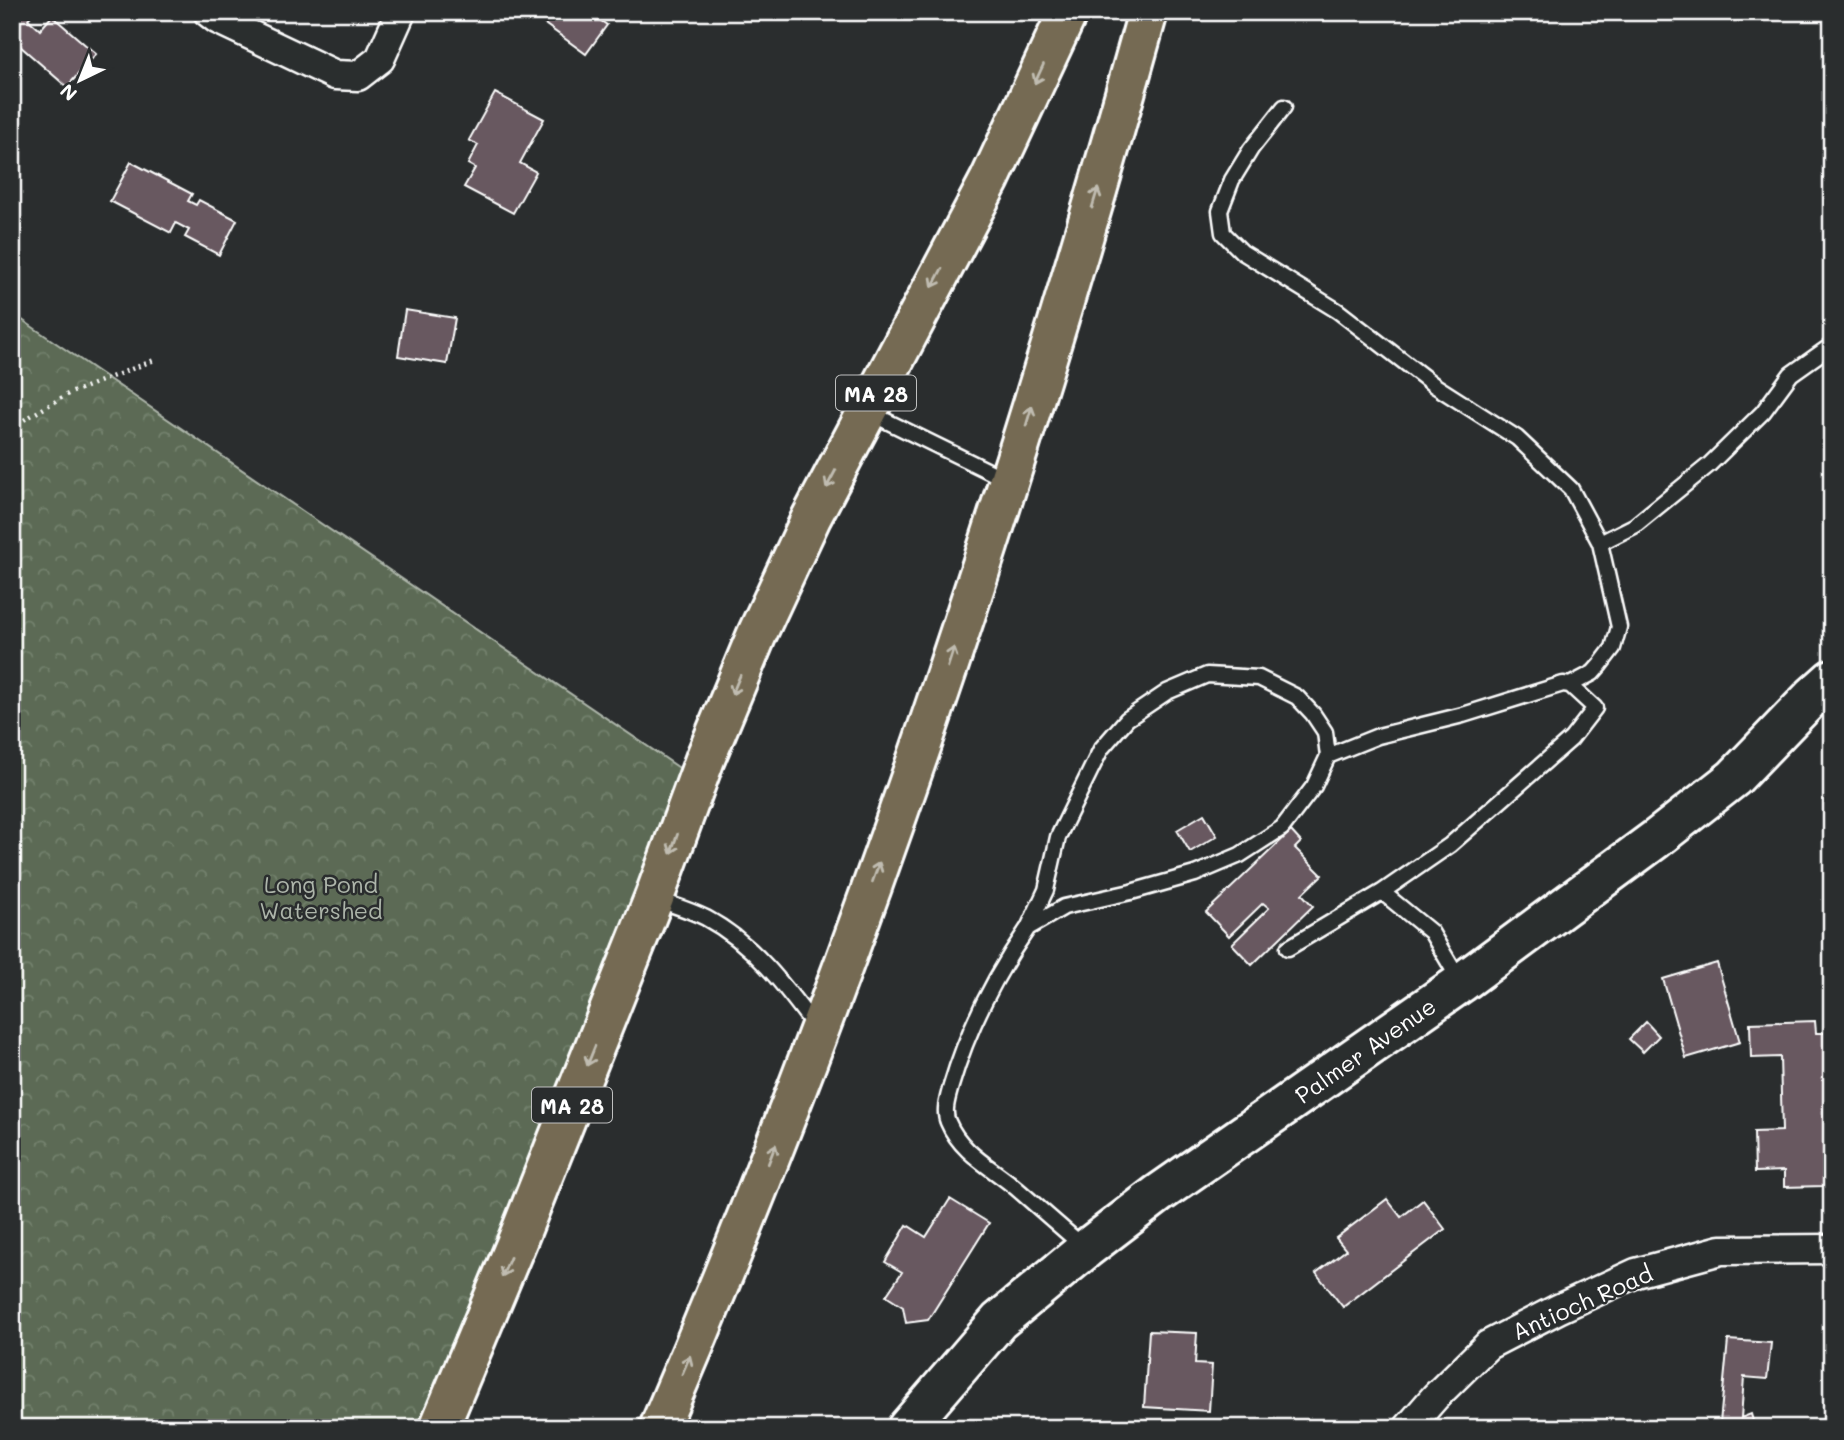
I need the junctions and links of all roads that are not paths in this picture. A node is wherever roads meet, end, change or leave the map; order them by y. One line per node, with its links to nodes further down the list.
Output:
1 (208, 12): 2 (street)
2 (401, 12)
3 (1068, 12): 7 (highway, MA 28, one-way to 7)
4 (1148, 12): 8 (highway, one-way to 4)
5 (1284, 107): 9 (lane)
6 (1832, 345): 9 (lane)
7 (866, 411): 8 (lane); 14 (highway, MA 28, one-way to 14)
8 (1009, 481): 18 (highway, one-way to 8)
9 (1600, 543): 11 (lane)
10 (1832, 679): 17 (main road, Palmer Avenue)
11 (1570, 685): 12 (lane); 13 (lane)
12 (1328, 755): 15 (lane); 15 (lane)
13 (1382, 892): 16 (lane); 17 (lane)
14 (654, 898): 18 (lane); 21 (highway, MA 28, one-way to 21)
15 (1028, 928): 19 (lane)
16 (1288, 948)
17 (1461, 983): 19 (main road, Palmer Avenue)
18 (819, 1032): 22 (highway, one-way to 18)
19 (1086, 1249): 23 (main road, Palmer Avenue)
20 (1832, 1249): 24 (street, Antioch Road)
21 (439, 1428)
22 (659, 1428)
23 (907, 1428)
24 (1408, 1428)

